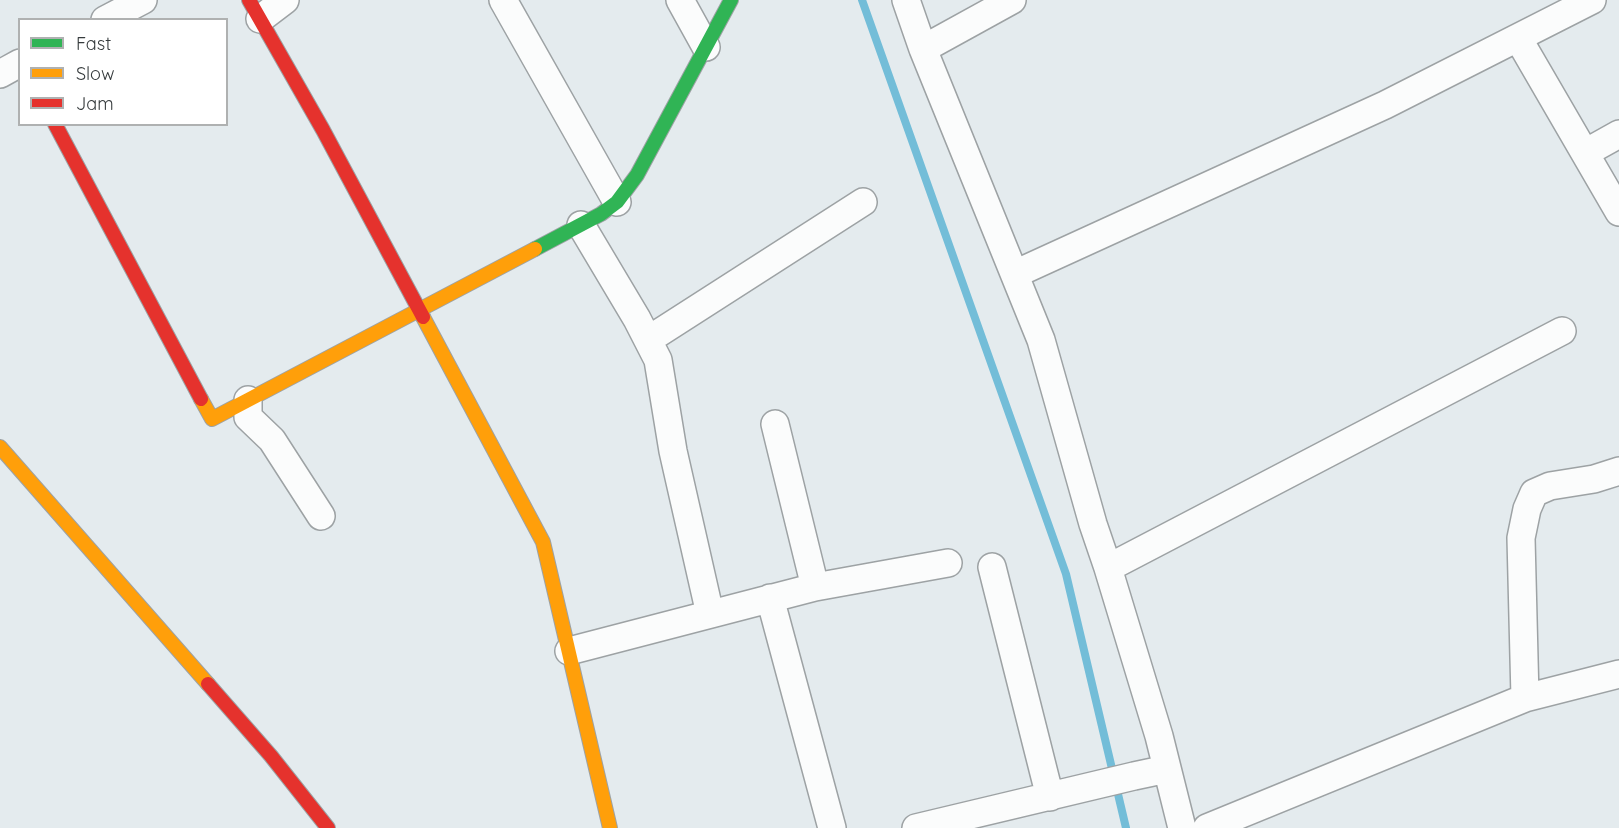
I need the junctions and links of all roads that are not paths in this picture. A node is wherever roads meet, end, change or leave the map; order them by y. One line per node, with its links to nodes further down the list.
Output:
1 (143, 0): 10 (street)
2 (285, 0): 9 (street)
3 (503, 0): 19 (street)
4 (680, 0): 12 (street)
5 (731, 0): 12 (street)
6 (906, 0): 13 (street)
7 (1012, 0): 13 (street)
8 (1592, 0): 11 (street)
9 (254, 9): 24 (street)
10 (109, 18)
11 (1518, 38): 18 (street); 23 (street)
12 (706, 47): 19 (street)
13 (923, 49): 23 (street)
14 (18, 64): 15 (street)
15 (0, 74)
16 (56, 126): 27 (street)
17 (1619, 134): 18 (street)
18 (1585, 153): 21 (street)
19 (617, 202): 22 (street)
20 (863, 202): 26 (street)
21 (1619, 212)
22 (581, 225): 24 (street); 26 (street)
23 (1015, 274): 34 (street)
24 (420, 310): 27 (street); 38 (street)
25 (1562, 331): 34 (street)
26 (648, 340): 37 (street)
27 (248, 400): 31 (street)
28 (775, 424): 35 (street)
29 (0, 447): 43 (street)
30 (1619, 471): 40 (street)
31 (321, 516)
32 (948, 563): 35 (street)
33 (992, 567): 42 (street)
34 (1108, 567): 41 (street)
35 (815, 586): 36 (street)
36 (770, 598): 37 (street); 45 (street)
37 (710, 614): 38 (street)
38 (569, 651): 44 (street)
39 (1619, 674): 40 (street)
40 (1525, 698): 48 (street)
41 (1167, 770): 42 (street); 47 (street)
42 (1050, 797): 46 (street)
43 (328, 828)
44 (610, 828)
45 (832, 828)
46 (916, 828)
47 (1182, 828)
48 (1207, 828)

